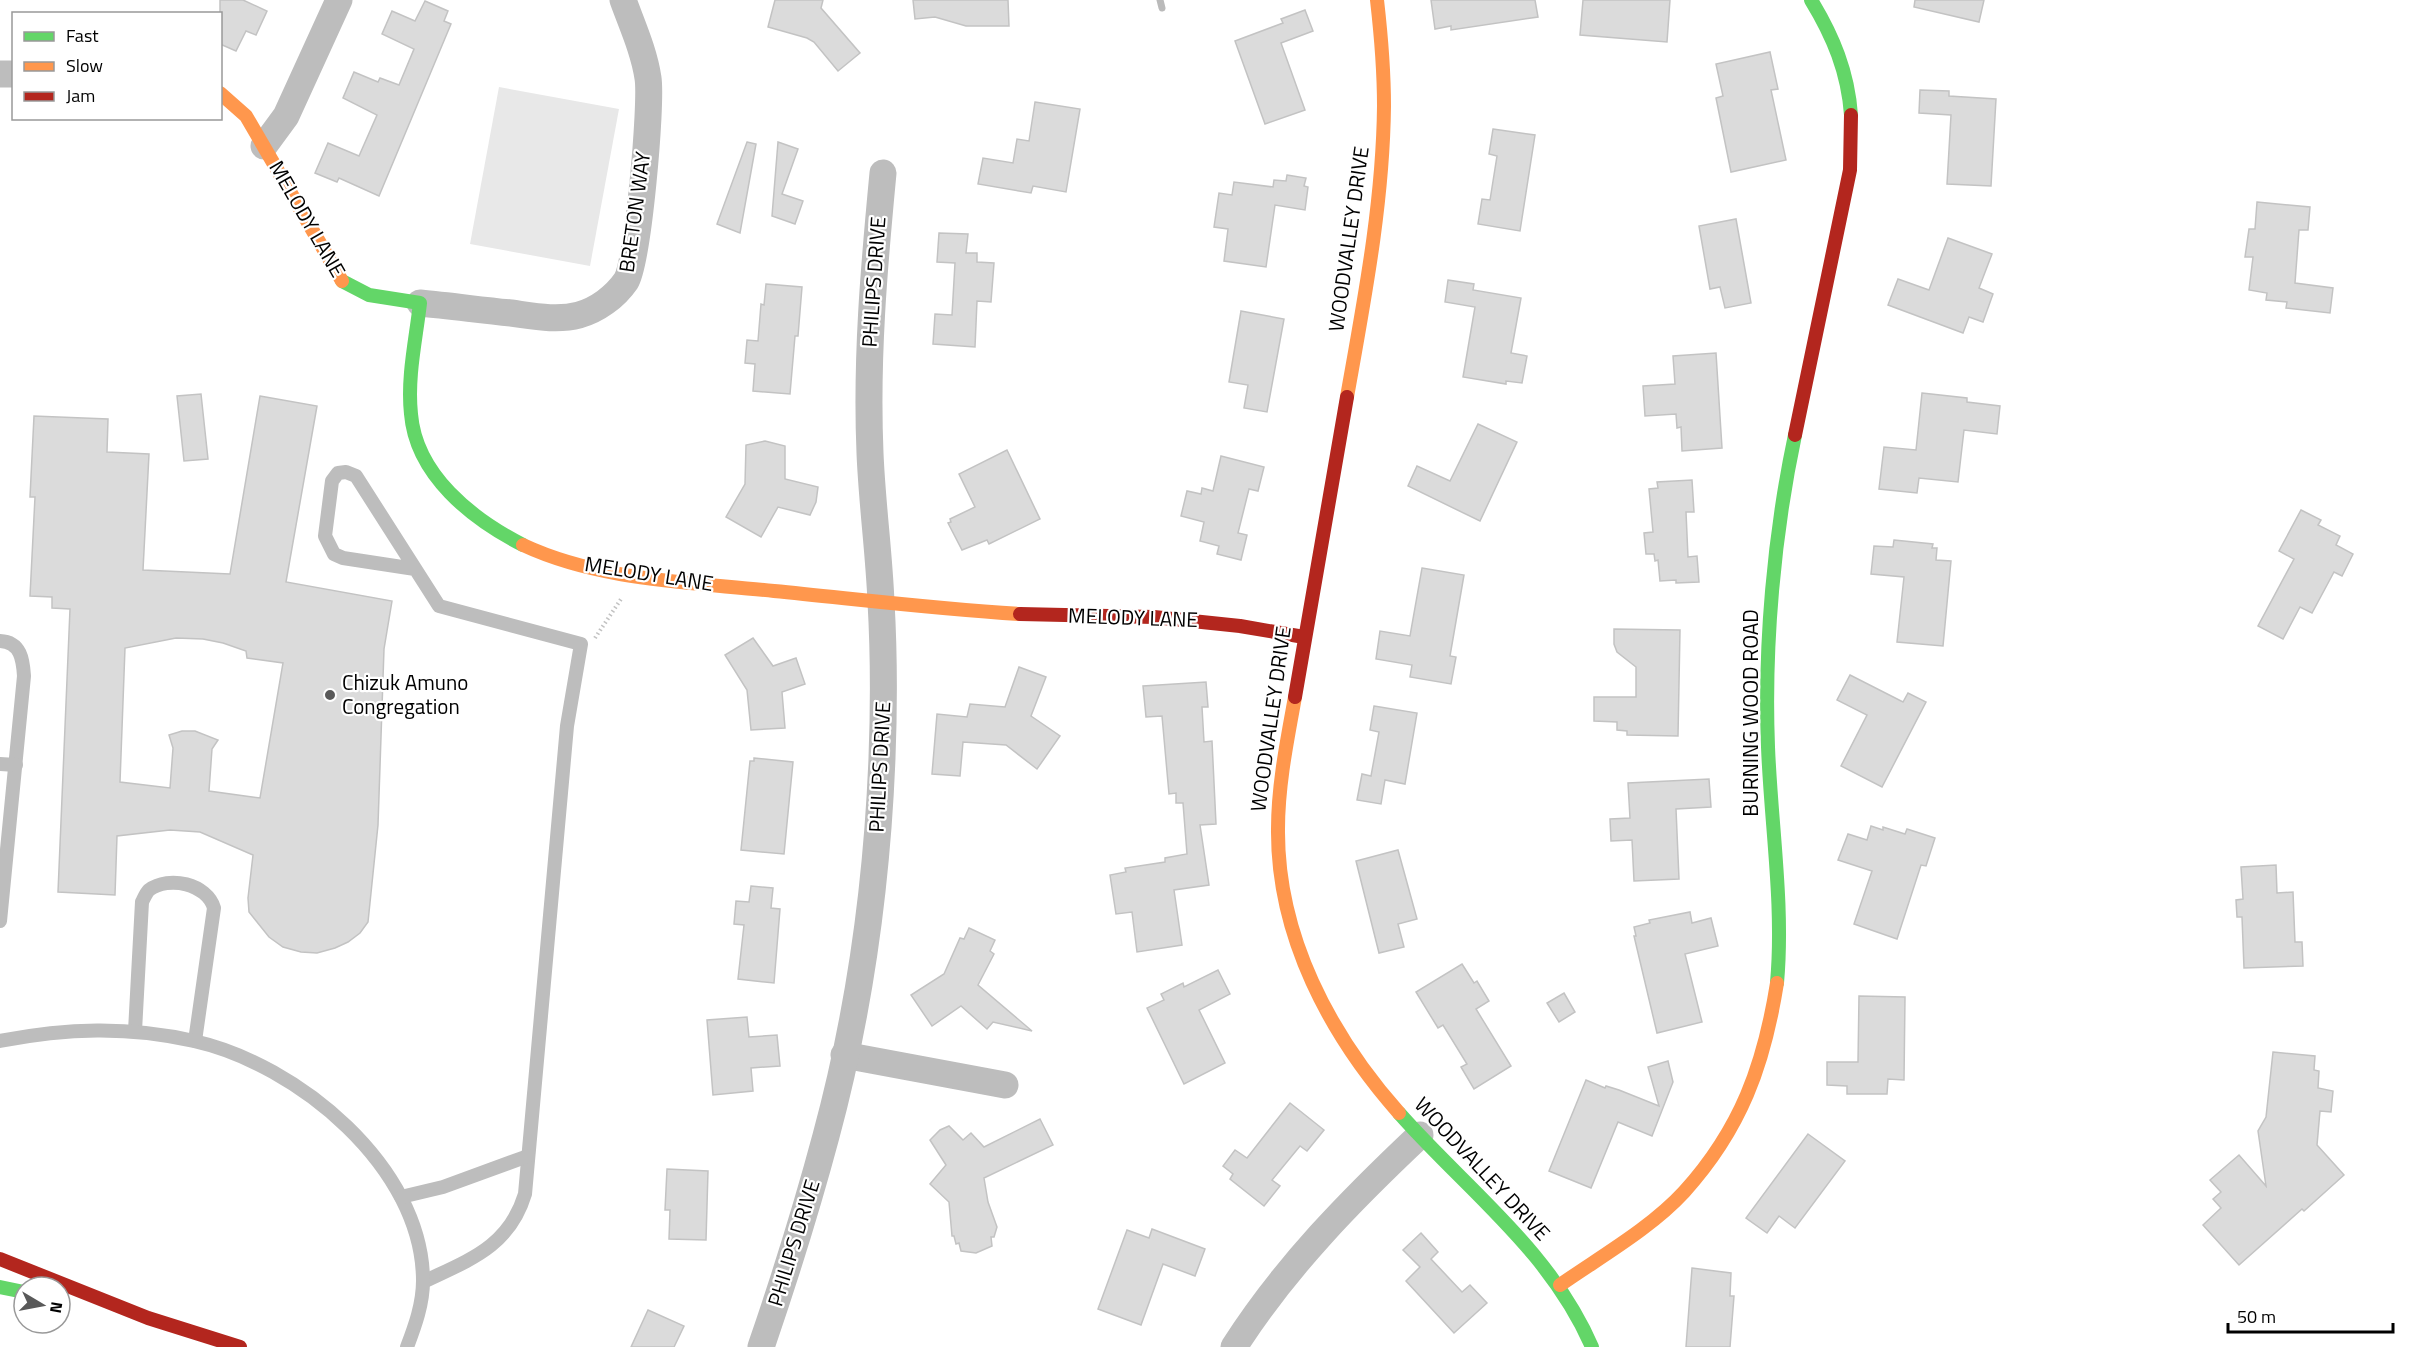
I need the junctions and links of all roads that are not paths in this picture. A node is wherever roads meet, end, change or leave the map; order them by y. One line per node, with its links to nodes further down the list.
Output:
1 (339, 0): 6 (street)
2 (622, 0): 8 (street, BRETON WAY)
3 (1377, 0): 11 (street, WOODVALLEY DRIVE)
4 (1810, 0): 26 (street, BURNING WOOD ROAD)
5 (222, 95): 6 (street, MELODY LANE)
6 (264, 146): 8 (street, MELODY LANE)
7 (883, 173): 10 (street, PHILIPS DRIVE)
8 (420, 303): 10 (street, MELODY LANE)
9 (415, 569): 9 (lane); 22 (lane)
10 (881, 601): 11 (street, MELODY LANE); 19 (street, PHILIPS DRIVE)
11 (1304, 638): 21 (street, WOODVALLEY DRIVE)
12 (0, 642): 14 (lane)
13 (0, 764): 14 (lane)
14 (16, 765): 15 (lane)
15 (0, 921)
16 (135, 1031): 17 (lane); 18 (lane); 18 (lane)
17 (0, 1041)
18 (195, 1041): 23 (lane)
19 (844, 1055): 20 (street); 31 (street, PHILIPS DRIVE)
20 (1005, 1086)
21 (1420, 1135): 26 (street, WOODVALLEY DRIVE); 32 (street)
22 (528, 1156): 23 (lane); 25 (lane)
23 (401, 1197): 25 (lane)
24 (0, 1259): 28 (street)
25 (423, 1282): 30 (lane)
26 (1560, 1286): 33 (street, WOODVALLEY DRIVE)
27 (72, 1302): 28 (street)
28 (148, 1318): 29 (street)
29 (223, 1344)
30 (407, 1347)
31 (761, 1347)
32 (1234, 1347)
33 (1592, 1347)

